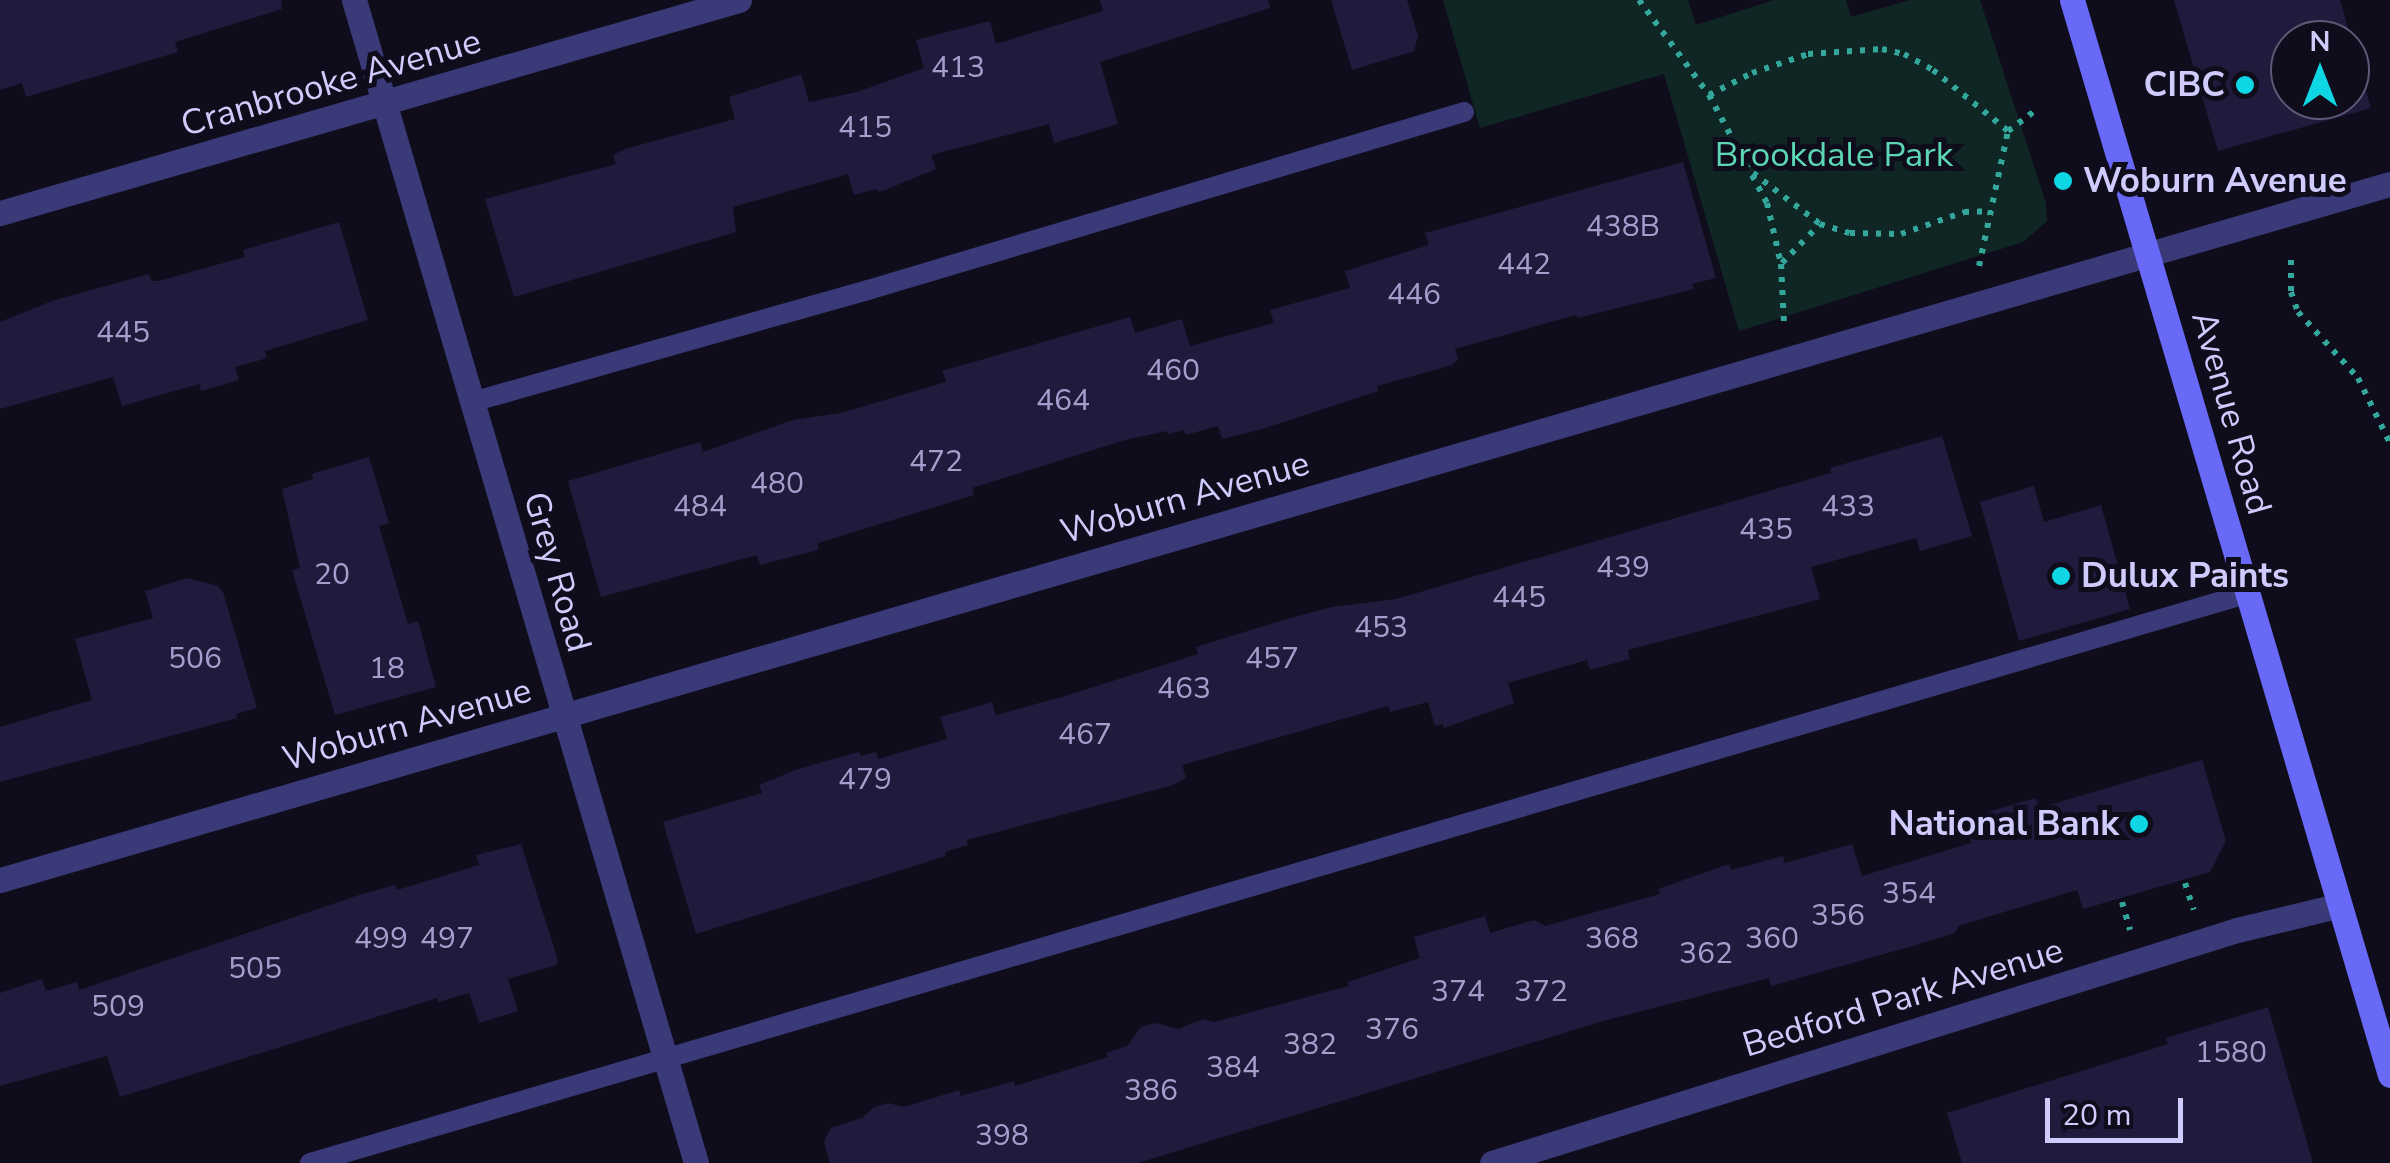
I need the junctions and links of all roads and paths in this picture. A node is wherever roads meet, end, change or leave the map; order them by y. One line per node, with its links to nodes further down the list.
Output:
1 (354, 0): 6 (street, Grey Road)
2 (739, 0): 6 (street, Cranbrooke Avenue)
3 (1640, 0): 5 (path)
4 (2072, 0): 15 (main road, Avenue Road)
5 (1709, 95): 9 (path); 10 (path)
6 (385, 105): 13 (street, Cranbrooke Avenue); 20 (street, Grey Road)
7 (2038, 108): 9 (path)
8 (1464, 112): 20 (lane)
9 (2008, 132): 12 (path)
10 (1752, 172): 14 (path); 17 (path)
11 (2390, 184): 15 (street, Woburn Avenue)
12 (1988, 211): 14 (path); 18 (path)
13 (0, 212)
14 (1820, 224): 17 (path)
15 (2148, 255): 18 (street, Woburn Avenue); 22 (main road, Avenue Road)
16 (2292, 260): 21 (path)
17 (1782, 264): 19 (path)
18 (1984, 303): 19 (street, Woburn Avenue)
19 (1796, 357): 23 (street, Woburn Avenue)
20 (472, 402): 23 (street, Grey Road)
21 (2390, 443)
22 (2246, 594): 27 (main road, Avenue Road); 30 (lane)
23 (562, 716): 24 (street, Woburn Avenue); 30 (street, Grey Road)
24 (0, 880)
25 (2185, 883): 28 (path)
26 (2122, 902): 29 (path)
27 (2337, 906): 31 (main road, Avenue Road); 34 (street, Bedford Park Avenue)
28 (2195, 913)
29 (2130, 931)
30 (665, 1059): 32 (lane); 33 (street, Grey Road)
31 (2390, 1075)
32 (310, 1163)
33 (696, 1163)
34 (1492, 1163)

